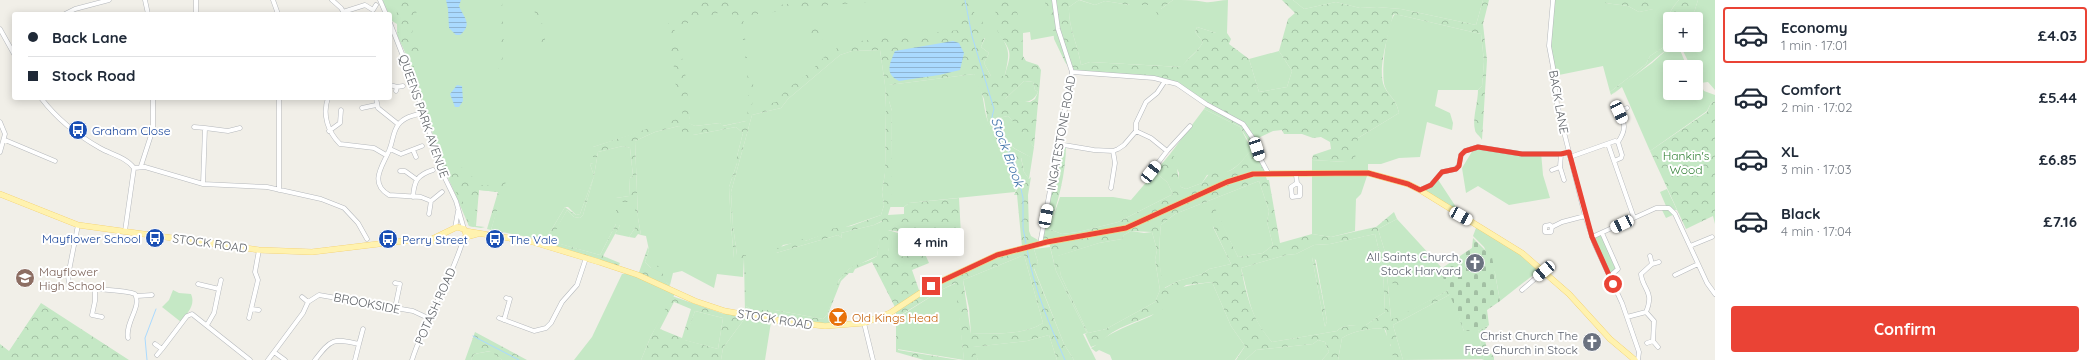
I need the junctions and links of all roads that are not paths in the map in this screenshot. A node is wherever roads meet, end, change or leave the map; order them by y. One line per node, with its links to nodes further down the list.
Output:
1 (109, 0): 11 (street)
2 (145, 0): 12 (street)
3 (196, 0): 13 (street)
4 (273, 0): 14 (street)
5 (332, 0): 15 (street)
6 (380, 0): 17 (street)
7 (1054, 0): 23 (street, INGATESTONE ROAD)
8 (1553, 0): 59 (street, BACK LANE)
9 (376, 5): 10 (street)
10 (373, 10): 16 (street)
11 (69, 12)
12 (148, 12)
13 (196, 12)
14 (277, 12)
15 (343, 12)
16 (347, 12)
17 (385, 12)
18 (392, 28): 37 (street, QUEENS PARK AVENUE)
19 (0, 29): 21 (street)
20 (12, 43): 21 (street)
21 (9, 44): 22 (street)
22 (12, 50)
23 (1072, 72): 24 (street); 49 (street, INGATESTONE ROAD)
24 (1165, 81): 46 (street); 70 (street)
25 (392, 86): 26 (street)
26 (404, 86)
27 (43, 100): 65 (street)
28 (153, 100): 63 (street)
29 (279, 100): 77 (street)
30 (328, 100): 45 (street)
31 (376, 100): 33 (street)
32 (1615, 104): 38 (street)
33 (376, 105): 34 (street); 40 (street)
34 (362, 108)
35 (1627, 108): 38 (street)
36 (341, 110): 45 (street)
37 (423, 112): 40 (street); 83 (street, QUEENS PARK AVENUE)
38 (1619, 112): 48 (street)
39 (0, 122): 47 (street)
40 (398, 124): 52 (street)
41 (1190, 126): 55 (street)
42 (194, 127): 43 (street)
43 (205, 128): 44 (street); 75 (street)
44 (240, 128)
45 (329, 131): 58 (street)
46 (1136, 131): 54 (street); 55 (street)
47 (5, 140): 56 (street); 61 (street)
48 (1618, 142): 50 (street); 62 (street)
49 (1058, 144): 54 (street); 97 (street, INGATESTONE ROAD)
50 (1608, 144): 59 (street); 62 (street)
51 (422, 146): 53 (street)
52 (390, 149): 53 (street); 58 (street)
53 (413, 150): 60 (street)
54 (1113, 151): 76 (street)
55 (1167, 151): 69 (street)
56 (0, 152)
57 (1561, 154): 59 (street); 64 (street); 78 (street)
58 (386, 155): 81 (street)
59 (1570, 155): 85 (street, BACK LANE)
60 (416, 157)
61 (55, 161)
62 (1614, 161): 86 (street)
63 (141, 166): 65 (street); 75 (street)
64 (1560, 167): 67 (street); 73 (street)
65 (134, 168): 90 (street)
66 (433, 170): 72 (street)
67 (1552, 170)
68 (400, 171): 72 (street)
69 (1151, 172)
70 (1268, 173): 71 (main road, STOCK ROAD); 97 (main road, STOCK ROAD)
71 (1296, 175): 74 (street); 78 (main road, STOCK ROAD)
72 (416, 179): 81 (street)
73 (1564, 180)
74 (1297, 183)
75 (203, 184): 77 (street)
76 (1111, 188)
77 (279, 190): 95 (street)
78 (1420, 190): 105 (main road, STOCK ROAD)
79 (442, 192): 82 (street)
80 (0, 194): 87 (main road, STOCK ROAD)
81 (413, 197): 82 (street)
82 (431, 201): 84 (street)
83 (458, 210): 89 (street); 92 (street, QUEENS PARK AVENUE)
84 (429, 214)
85 (1585, 216): 88 (street); 93 (street, BACK LANE)
86 (1634, 218): 91 (street); 98 (street)
87 (78, 225): 90 (main road, STOCK ROAD); 111 (street)
88 (1552, 227)
89 (454, 229): 92 (main road, STOCK ROAD); 92 (main road); 96 (main road, STOCK ROAD)
90 (125, 231): 99 (main road, STOCK ROAD)
91 (1602, 233): 93 (street); 107 (street)
92 (462, 236): 96 (main road, STOCK ROAD); 101 (main road, STOCK ROAD); 127 (street, POTASH ROAD)
93 (1592, 237): 107 (street, BACK LANE)
94 (1712, 237): 98 (street)
95 (367, 239)
96 (426, 241): 99 (main road, STOCK ROAD)
97 (1040, 244): 130 (main road, STOCK ROAD)
98 (1690, 246): 104 (street)
99 (259, 250): 121 (street)
100 (1650, 256): 103 (street)
101 (586, 258): 129 (street); 130 (main road, STOCK ROAD)
102 (1659, 262): 103 (street)
103 (1652, 264): 123 (street)
104 (1698, 264): 106 (street); 114 (street)
105 (1544, 271): 113 (street); 151 (main road, STOCK ROAD)
106 (1675, 275)
107 (1610, 276): 125 (street, BACK LANE)
108 (221, 280): 112 (street)
109 (198, 284): 112 (street)
110 (400, 284): 120 (street)
111 (95, 288): 116 (street); 124 (street)
112 (219, 289): 131 (street)
113 (1522, 290)
114 (1715, 294)
115 (152, 295): 116 (street)
116 (136, 296): 134 (street)
117 (302, 297): 119 (street)
118 (510, 299): 129 (street)
119 (308, 302): 120 (street, BROOKSIDE); 142 (street)
120 (395, 308): 127 (street, BROOKSIDE)
121 (251, 309): 122 (street); 126 (street)
122 (259, 310)
123 (1646, 312): 125 (street); 136 (street)
124 (102, 317)
125 (1627, 317): 151 (street, BACK LANE)
126 (249, 318)
127 (428, 318): 149 (street, POTASH ROAD)
128 (499, 318): 129 (street)
129 (504, 320)
130 (864, 322): 150 (street)
131 (206, 325): 141 (street); 144 (street)
132 (362, 329): 139 (street)
133 (121, 332): 134 (street)
134 (127, 332): 135 (street)
135 (128, 338)
136 (1653, 341): 137 (street); 140 (street)
137 (1647, 343)
138 (155, 344): 141 (street)
139 (359, 344): 147 (street); 148 (street)
140 (1658, 347)
141 (162, 349): 143 (street)
142 (274, 352): 145 (street); 146 (street)
143 (157, 355)
144 (250, 360)
145 (268, 360)
146 (285, 360)
147 (315, 360)
148 (355, 360)
149 (412, 360)
150 (873, 360)
151 (1636, 360)

